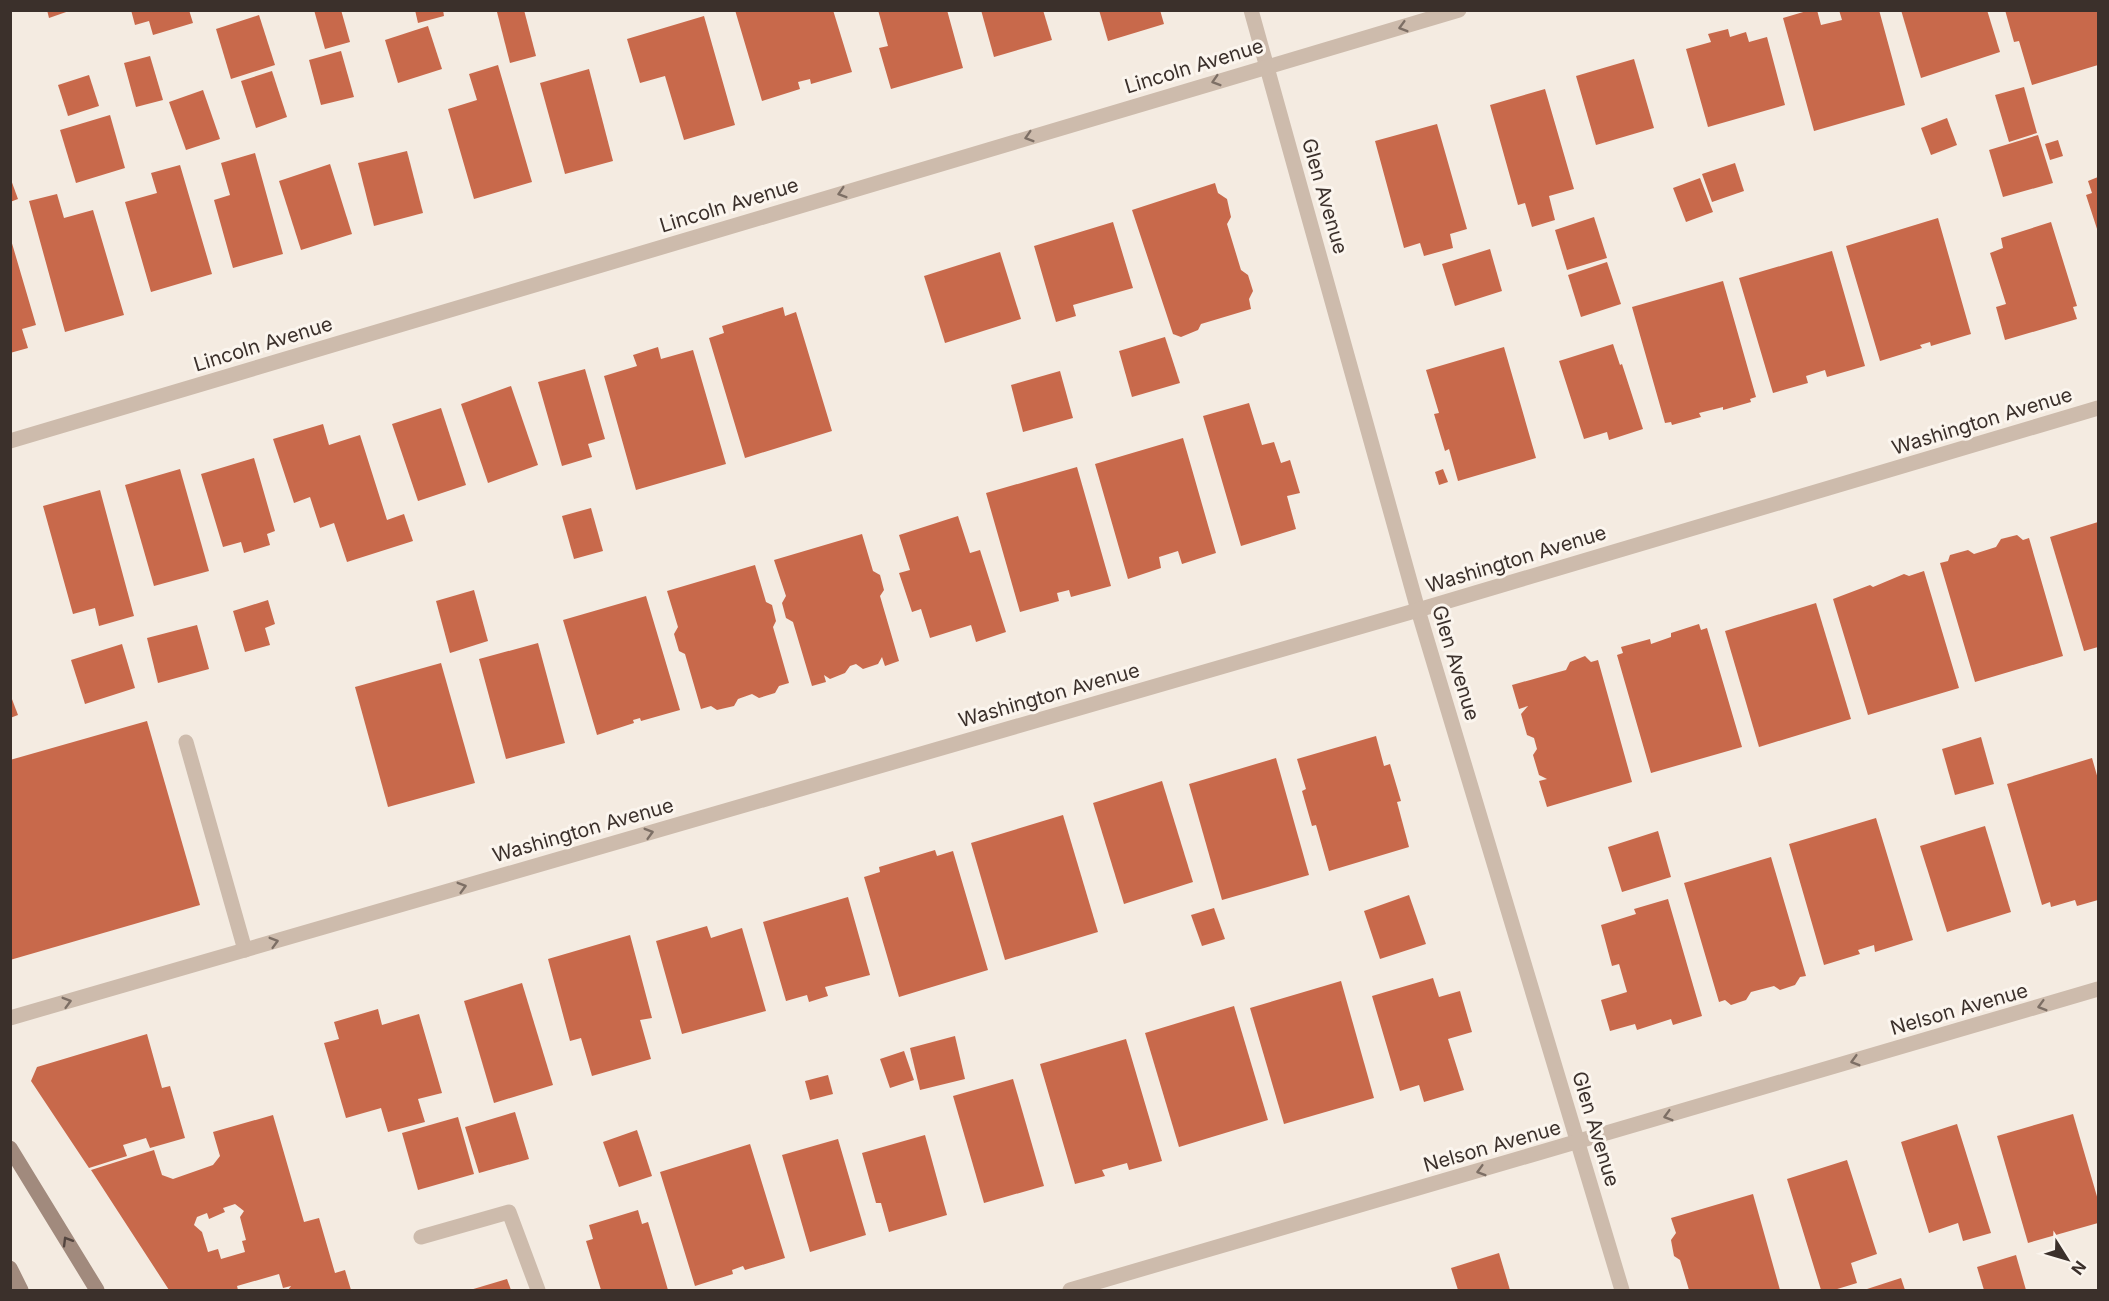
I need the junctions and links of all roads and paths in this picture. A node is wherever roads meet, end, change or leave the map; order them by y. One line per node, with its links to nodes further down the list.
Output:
1 (1251, 10): 3 (street, Glen Avenue)
2 (1459, 10): 3 (street, Lincoln Avenue, one-way to 3)
3 (1267, 66): 5 (street, Lincoln Avenue, one-way to 5); 6 (street, Glen Avenue)
4 (2098, 408): 6 (street, Washington Avenue)
5 (10, 441)
6 (1418, 610): 8 (street, Washington Avenue, one-way to 6); 11 (street, Glen Avenue)
7 (186, 742): 8 (street)
8 (245, 950): 10 (street, Washington Avenue, one-way to 8)
9 (2098, 989): 11 (street, Nelson Avenue, one-way to 11)
10 (10, 1018)
11 (1578, 1143): 18 (street, Nelson Avenue, one-way to 18); 19 (street, Glen Avenue)
12 (10, 1148): 16 (main road, one-way to 12)
13 (422, 1237): 17 (street)
14 (10, 1268): 15 (main road)
15 (21, 1290)
16 (97, 1290)
17 (538, 1290)
18 (1070, 1290)
19 (1622, 1290)

